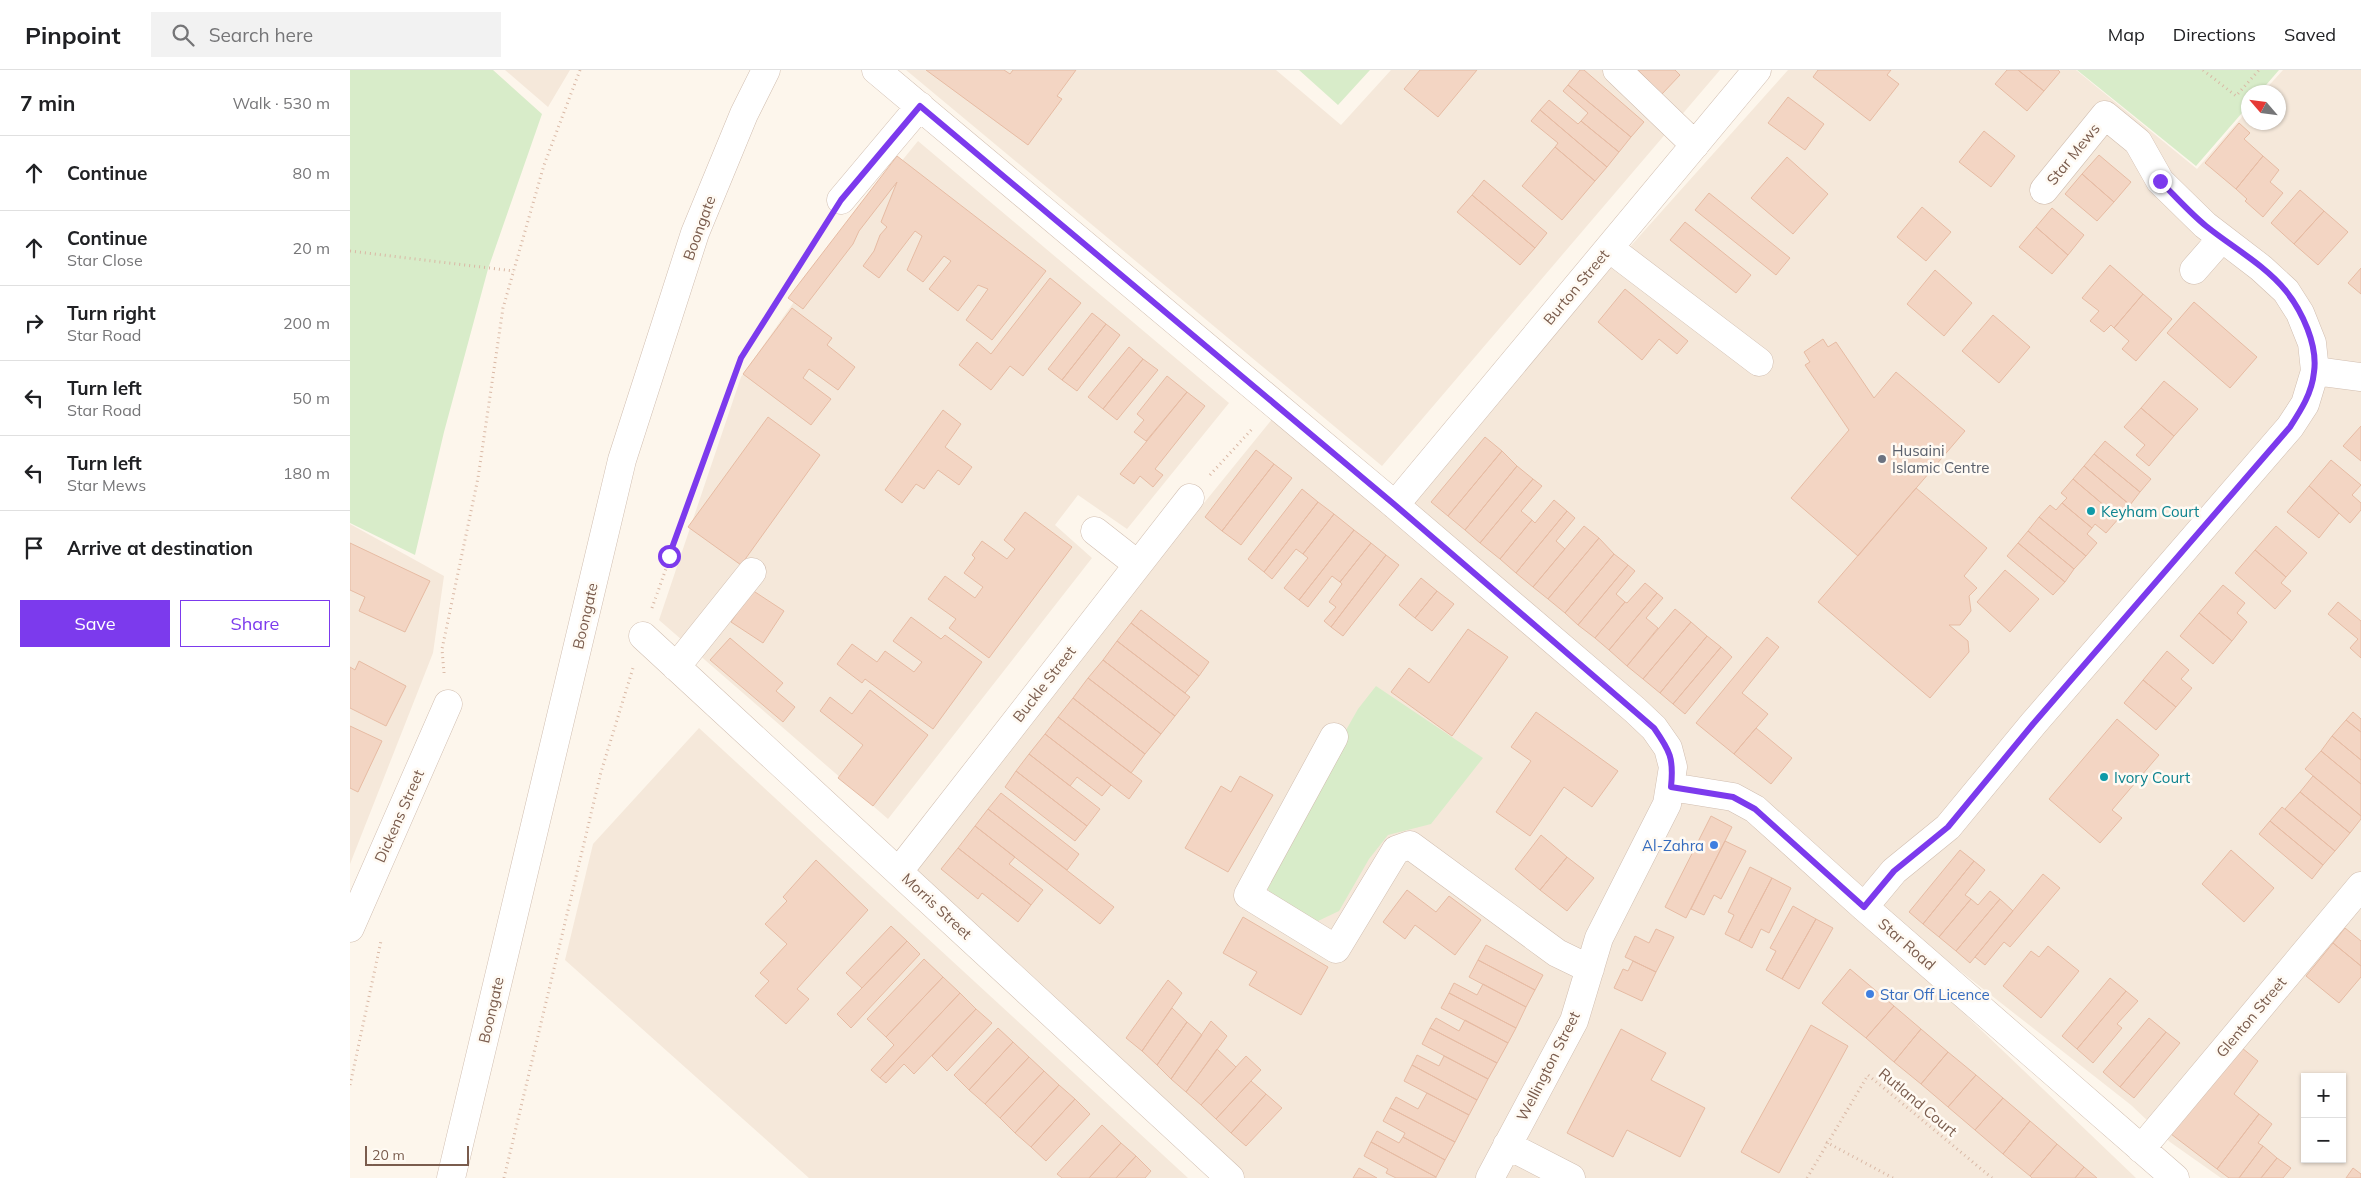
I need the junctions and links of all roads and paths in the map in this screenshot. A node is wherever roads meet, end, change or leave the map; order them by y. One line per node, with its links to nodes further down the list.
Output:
1 (580, 70): 16 (path)
2 (766, 70): 41 (street, Boongate)
3 (876, 70): 8 (street)
4 (1617, 70): 9 (street)
5 (1757, 70): 9 (street, Burton Street)
6 (2203, 70): 7 (path)
7 (2259, 70)
8 (920, 106): 11 (street); 20 (street)
9 (1695, 145): 13 (street, Burton Street)
10 (2044, 190): 12 (street, Star Mews)
11 (841, 200): 26 (path)
12 (2222, 238): 15 (street); 18 (street, Star Mews)
13 (1609, 248): 17 (street); 22 (street, Burton Street)
14 (350, 251): 16 (path)
15 (2194, 270)
16 (514, 272): 28 (path)
17 (1759, 362)
18 (2315, 371): 19 (street); 33 (street, Star Mews)
19 (2361, 377)
20 (1274, 404): 21 (path); 22 (street)
21 (1190, 498): 24 (street, Buckle Street)
22 (1395, 505): 30 (street)
23 (1095, 532): 24 (street)
24 (1137, 564): 31 (street, Buckle Street)
25 (752, 572): 27 (street)
26 (643, 636): 27 (street, Morris Street); 42 (path)
27 (676, 667): 31 (street, Morris Street)
28 (448, 704): 34 (street, Dickens Street)
29 (1334, 737): 36 (street)
30 (1671, 787): 33 (street, Star Road); 36 (street, Wellington Street)
31 (899, 871): 43 (street, Morris Street)
32 (2361, 886): 40 (street, Glenton Street)
33 (1864, 907): 40 (street, Star Road)
34 (350, 928)
35 (382, 934): 37 (path)
36 (1590, 969): 39 (street, Wellington Street)
37 (350, 1085)
38 (1826, 1142): 46 (path, Rutland Court); 47 (path); 48 (path, Rutland Court)
39 (1507, 1145): 44 (street, Wellington Street); 45 (street)
40 (2141, 1148): 49 (street, Star Road)
41 (451, 1178)
42 (504, 1178)
43 (1230, 1178)
44 (1490, 1178)
45 (1571, 1178)
46 (1807, 1178)
47 (1894, 1178)
48 (1992, 1178)
49 (2175, 1178)

